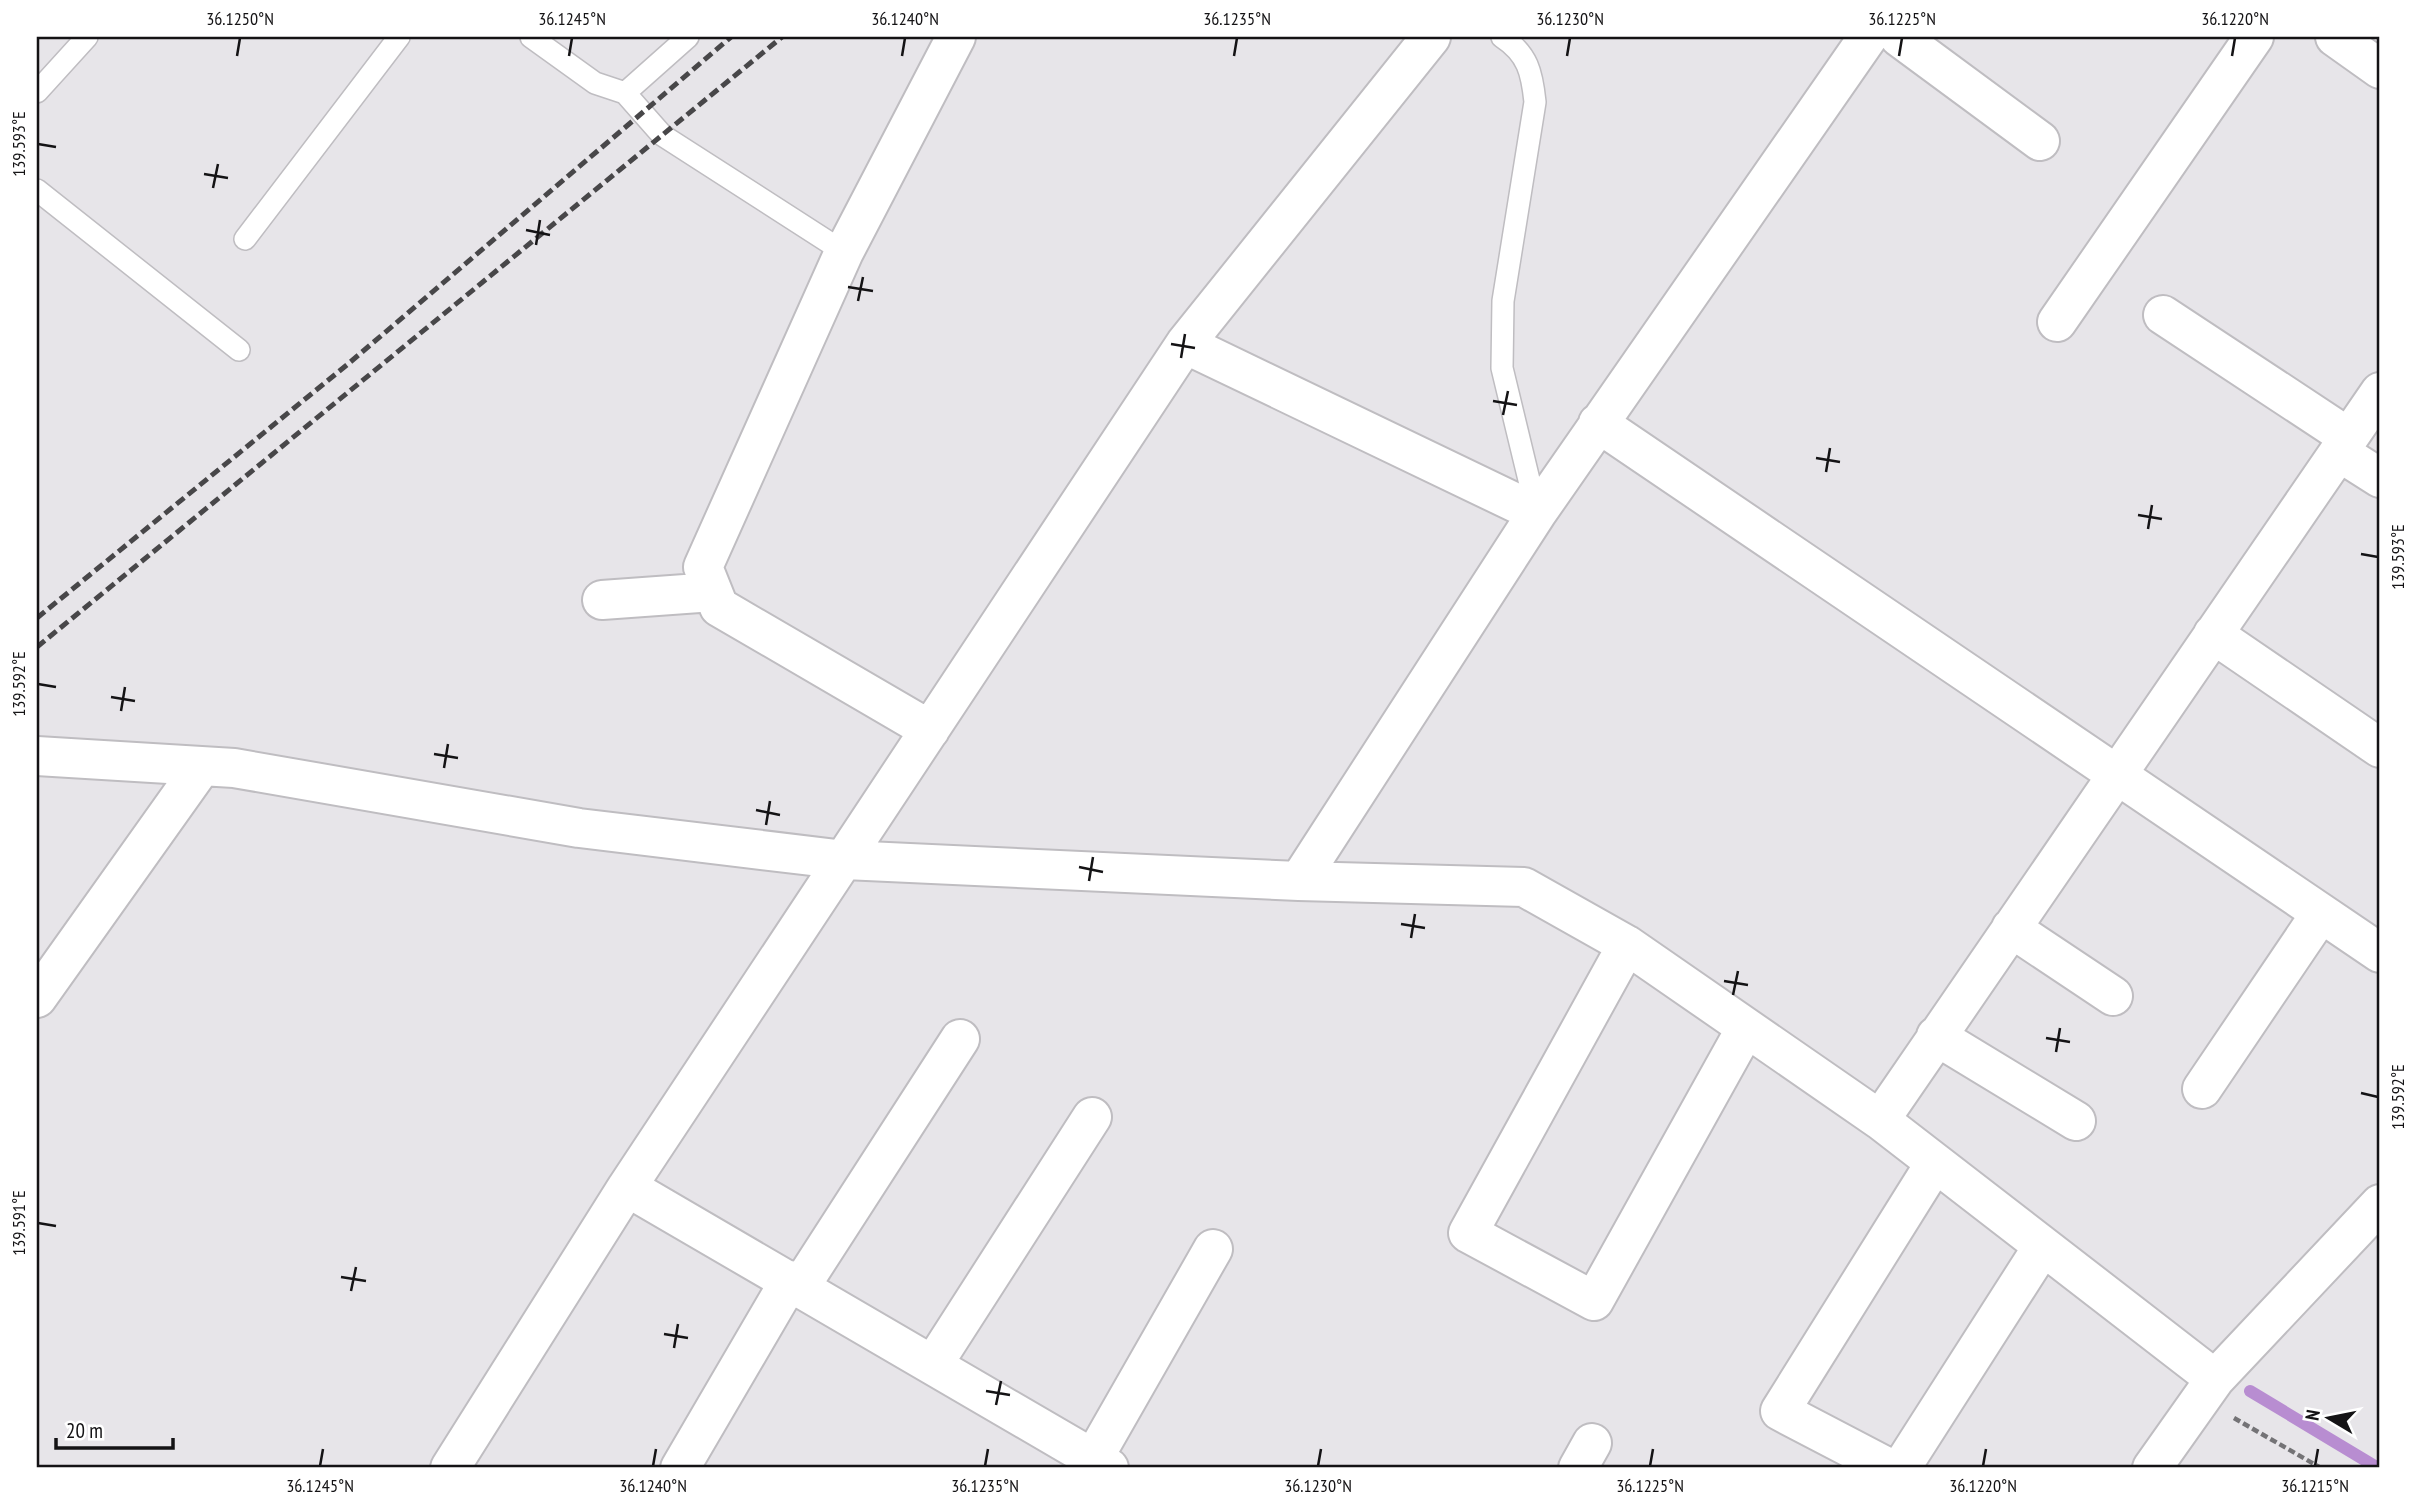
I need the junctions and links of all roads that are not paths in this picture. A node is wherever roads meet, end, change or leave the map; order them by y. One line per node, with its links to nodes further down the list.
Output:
1 (87, 37): 13 (lane)
2 (399, 37): 17 (lane)
3 (531, 37): 14 (lane)
4 (688, 37): 14 (lane)
5 (956, 37): 18 (street)
6 (1431, 37): 21 (street)
7 (1502, 37): 27 (lane)
8 (1868, 37): 24 (street)
9 (1899, 37): 15 (street)
10 (2254, 37): 20 (street)
11 (2335, 37): 12 (street)
12 (2380, 69)
13 (38, 89)
14 (625, 93): 18 (lane)
15 (2040, 141)
16 (37, 190): 22 (lane)
17 (245, 239)
18 (844, 252): 28 (street)
19 (2163, 314): 25 (street)
20 (2057, 322)
21 (1185, 344): 27 (street); 31 (street)
22 (239, 350)
23 (2380, 392): 25 (street)
24 (1598, 423): 27 (street); 35 (street)
25 (2344, 445): 26 (street); 30 (street)
26 (2380, 478)
27 (1536, 513): 37 (street)
28 (713, 592): 29 (street); 31 (street)
29 (602, 600)
30 (2213, 634): 32 (street); 35 (street)
31 (930, 730): 36 (street)
32 (2380, 748)
33 (37, 757): 34 (street)
34 (202, 766): 36 (street); 43 (street)
35 (2116, 775): 38 (street); 39 (street)
36 (845, 860): 37 (street); 52 (street)
37 (1299, 881): 40 (street)
38 (2320, 913): 41 (street); 47 (street)
39 (2011, 928): 42 (street); 45 (street)
40 (1627, 944): 44 (street); 44 (street)
41 (2380, 953)
42 (2113, 996)
43 (37, 999)
44 (1746, 1028): 49 (street)
45 (1936, 1036): 49 (street); 50 (street)
46 (960, 1039): 56 (street)
47 (2202, 1088)
48 (1092, 1117): 57 (street)
49 (1880, 1120): 51 (street)
50 (2076, 1121)
51 (1935, 1163): 54 (street); 62 (street)
52 (627, 1187): 56 (street); 60 (street)
53 (2380, 1204): 58 (street)
54 (2043, 1246): 58 (street); 63 (street)
55 (1213, 1249): 59 (street)
56 (795, 1283): 57 (street); 61 (street)
57 (934, 1363): 59 (street)
58 (2208, 1389): 64 (street)
59 (1101, 1464)
60 (456, 1466)
61 (680, 1468)
62 (1889, 1468)
63 (1901, 1468)
64 (2152, 1468)

